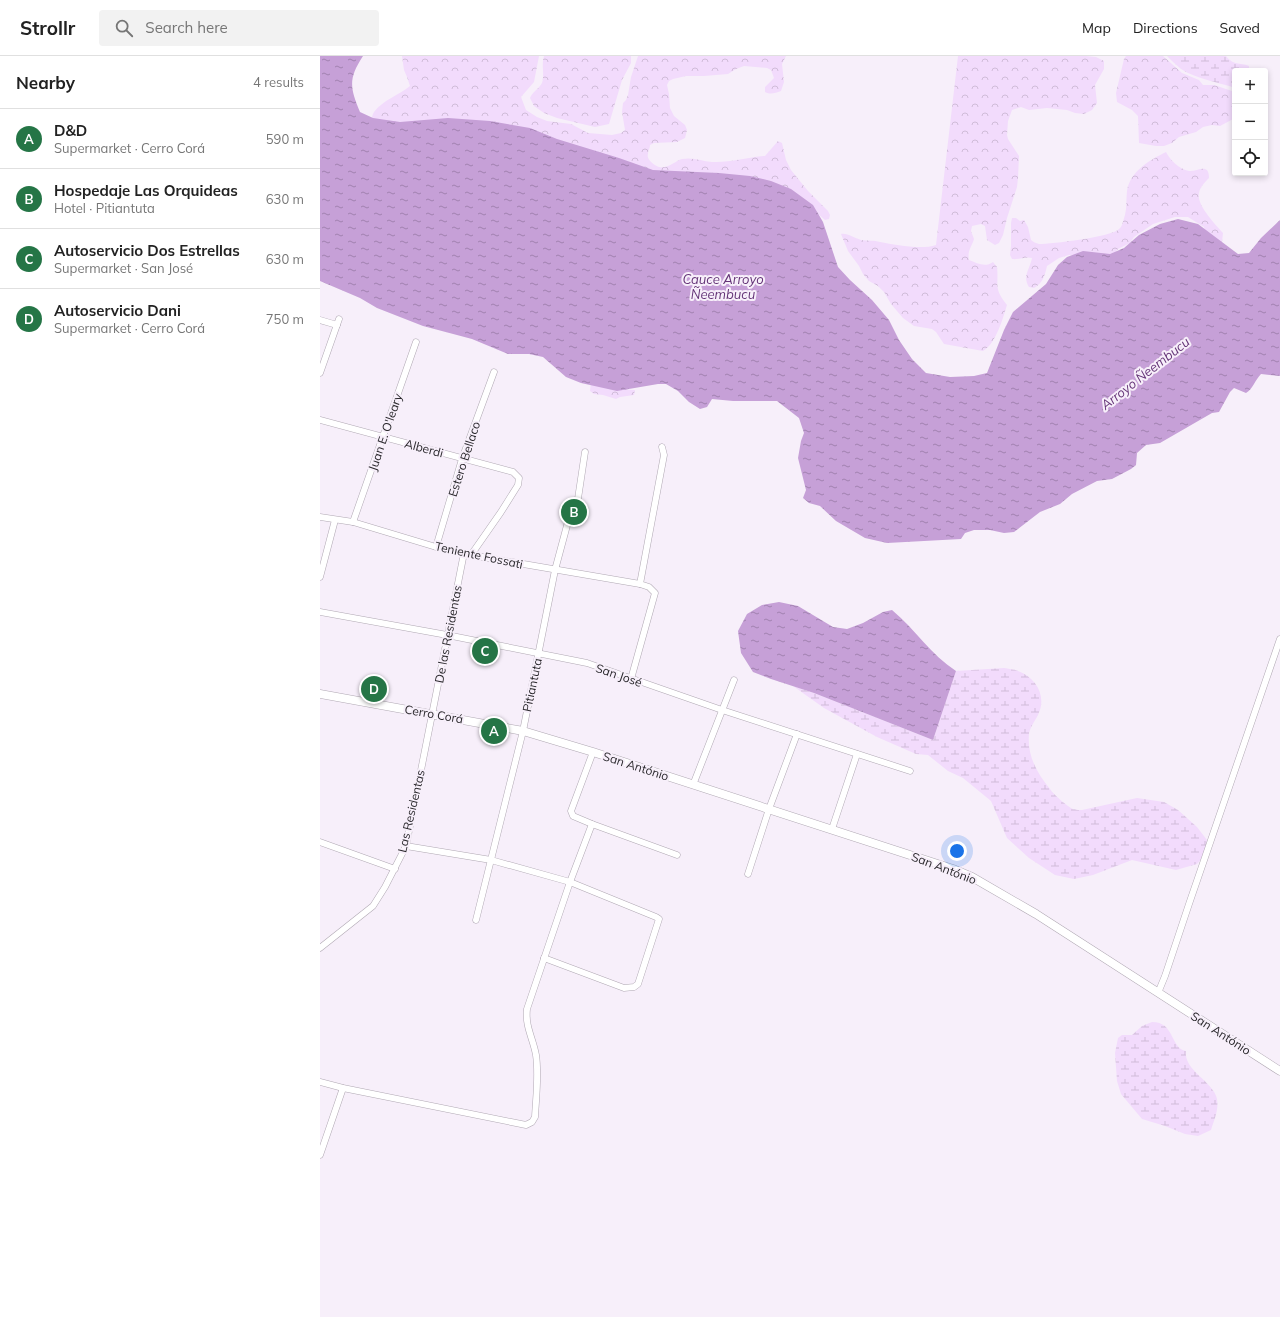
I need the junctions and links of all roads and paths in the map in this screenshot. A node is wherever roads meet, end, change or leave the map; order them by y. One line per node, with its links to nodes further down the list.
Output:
1 (320, 320): 4 (street)
2 (416, 342): 6 (street, Juan E. O'leary)
3 (494, 372): 9 (street, Estero Bellaco)
4 (320, 374)
5 (320, 420): 6 (street, Alberdi)
6 (383, 437): 9 (street, Alberdi); 12 (street, Juan E. O'leary)
7 (662, 447): 18 (street)
8 (585, 452): 16 (street, Pitiantuta)
9 (462, 459): 13 (street, Estero Bellaco); 15 (street, Alberdi)
10 (320, 517): 11 (street, Teniente Fossati)
11 (335, 520): 12 (street, Teniente Fossati); 17 (street)
12 (353, 522): 13 (street, Teniente Fossati)
13 (436, 546): 14 (street, Teniente Fossati)
14 (464, 553): 15 (street, Teniente Fossati); 20 (street, De las Residentas)
15 (471, 555): 16 (street, Teniente Fossati)
16 (555, 570): 18 (street, Teniente Fossati); 22 (street, Pitiantuta)
17 (320, 577)
18 (640, 584): 23 (street)
19 (320, 612): 20 (street, San José)
20 (447, 635): 22 (street, San José); 27 (street, De las Residentas)
21 (1280, 640): 47 (street)
22 (539, 653): 23 (street, San José); 28 (street, Pitiantuta)
23 (631, 679): 26 (street, San José)
24 (734, 680): 26 (street)
25 (320, 694): 27 (street, Cerro Corá)
26 (722, 710): 29 (street, San José); 33 (street)
27 (432, 714): 28 (street, Cerro Corá); 38 (street, Las Residentas)
28 (523, 731): 30 (street, Cerro Corá); 40 (street, Pitiantuta)
29 (797, 734): 31 (street, San José); 34 (street)
30 (593, 752): 33 (street, San António); 35 (street)
31 (857, 754): 32 (street, San José); 36 (street)
32 (910, 771)
33 (693, 785): 34 (street, San António)
34 (769, 809): 36 (street, San António); 42 (street)
35 (592, 824): 39 (street); 43 (street)
36 (832, 829): 47 (street, San António)
37 (320, 842): 41 (street)
38 (406, 846): 40 (street); 41 (street, Las Residentas)
39 (677, 855)
40 (491, 860): 43 (street); 44 (street, Pitiantuta)
41 (395, 869): 45 (street, Las Residentas)
42 (748, 874)
43 (570, 882): 46 (street); 46 (street)
44 (476, 920)
45 (320, 948)
46 (544, 958): 50 (street)
47 (1158, 993): 48 (street, San António)
48 (1280, 1071)
49 (320, 1082): 50 (street)
50 (343, 1088): 51 (street)
51 (320, 1155)

